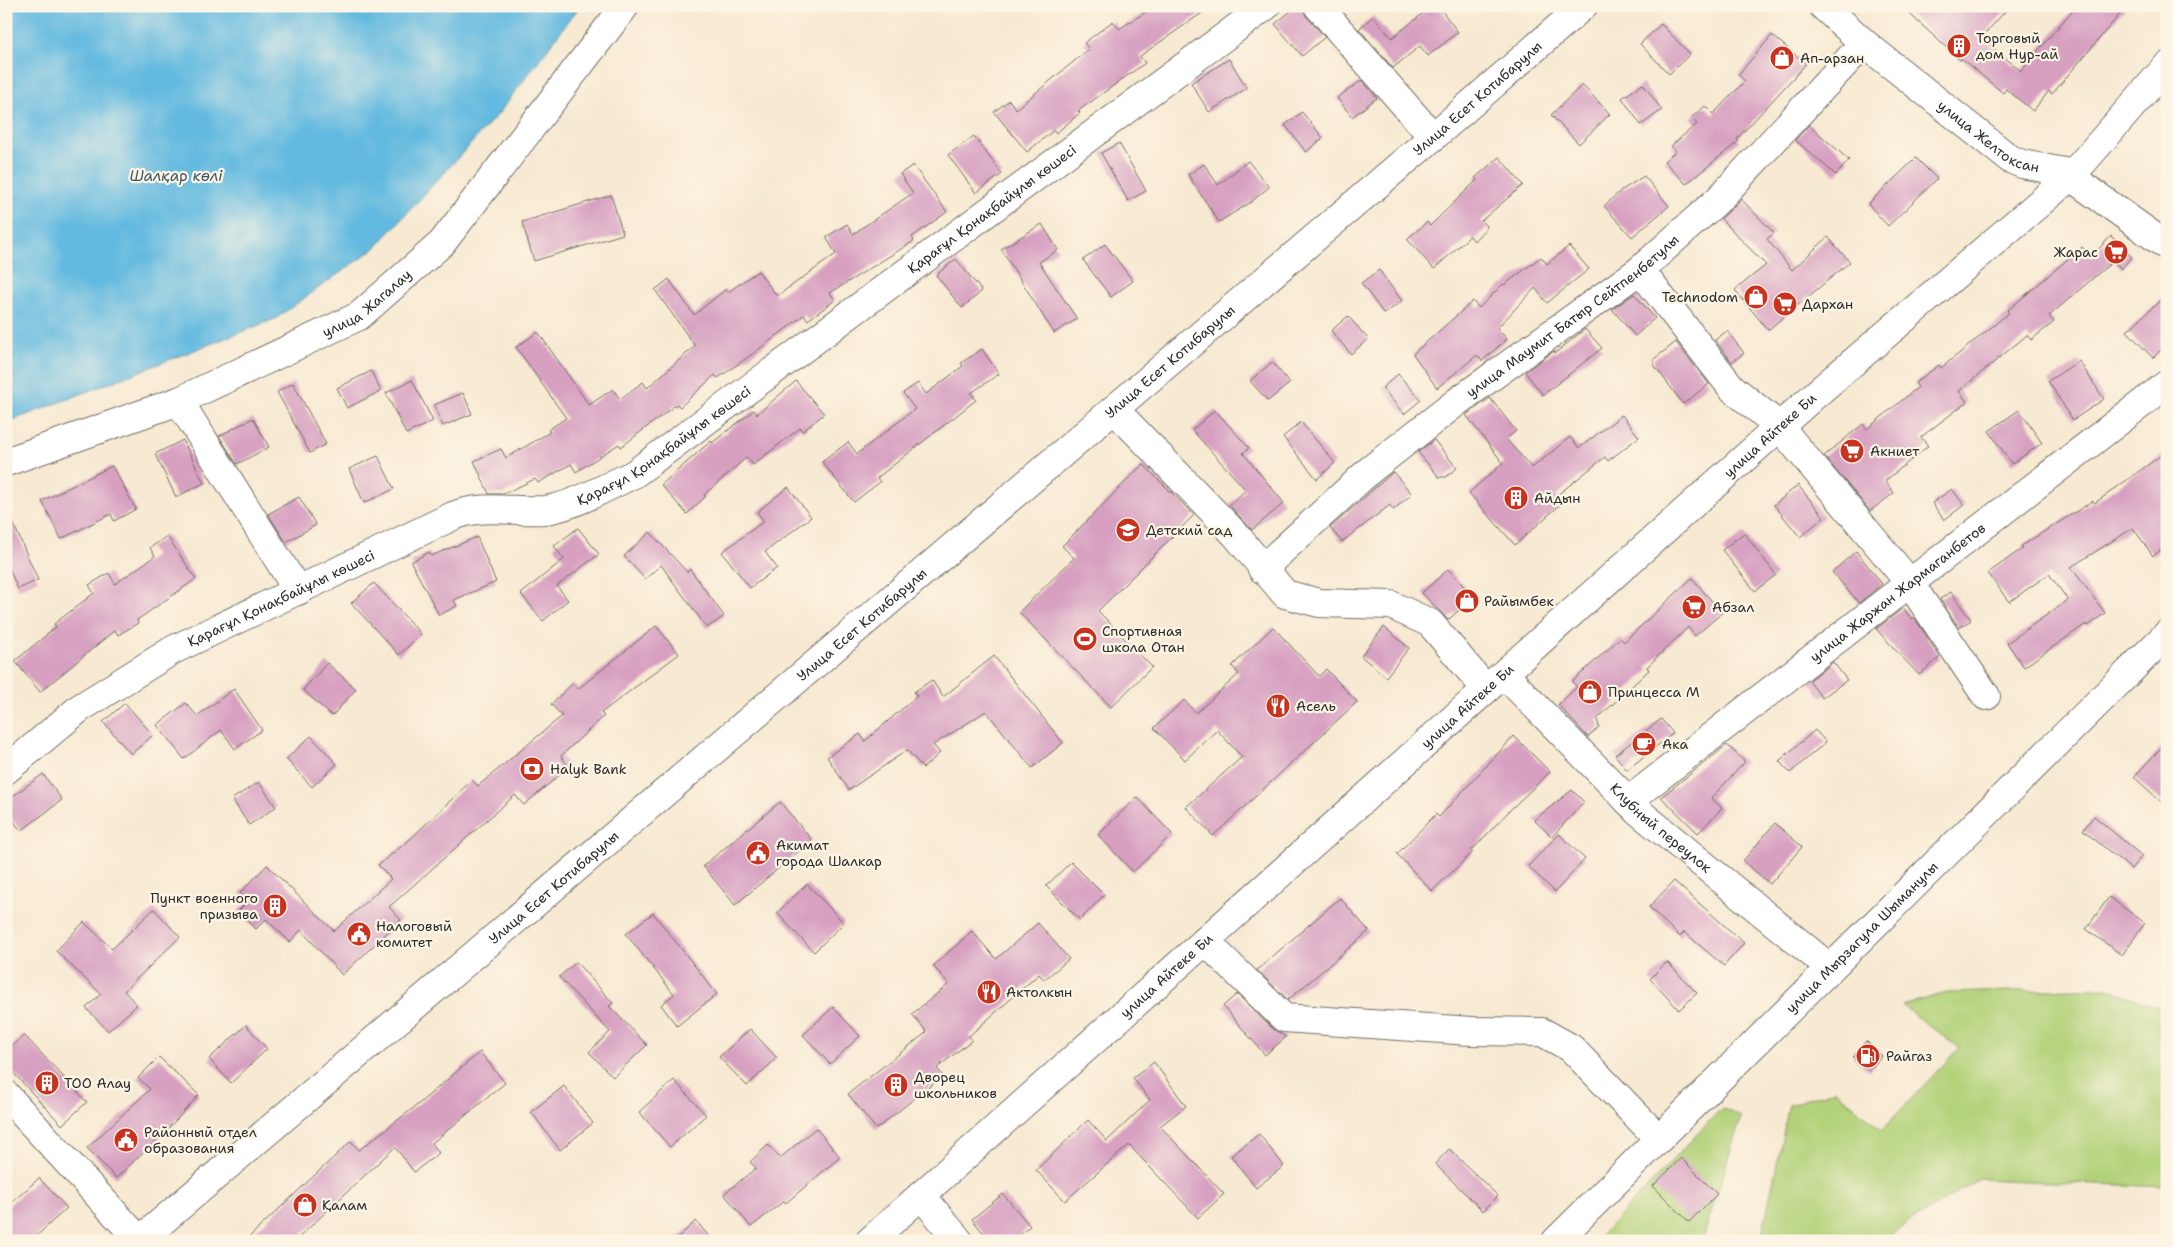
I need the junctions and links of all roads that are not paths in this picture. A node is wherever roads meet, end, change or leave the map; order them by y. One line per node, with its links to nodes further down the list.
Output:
1 (625, 6): 13 (street, улица Жагалау)
2 (1266, 6): 19 (street, Қарағұл Қонақбайұлы көшесі)
3 (1318, 6): 8 (street)
4 (1583, 6): 8 (street, Улица Есет Котибарулы)
5 (1823, 6): 6 (street, улица Желтоксан)
6 (1864, 42): 9 (street, улица Желтоксан); 11 (street, улица Маумит Батыр Сейтпенбетулы)
7 (2167, 66): 9 (street, улица Айтеке Би)
8 (1433, 137): 14 (street, Улица Есет Котибарулы)
9 (2071, 176): 10 (street, улица Желтоксан); 15 (street, улица Айтеке Би)
10 (2167, 246)
11 (1640, 270): 15 (street); 17 (street, улица Маумит Батыр Сейтпенбетулы)
12 (2167, 384): 18 (street, улица Жаржан Жармаганбетов)
13 (179, 401): 16 (street, улица Жагалау); 19 (street)
14 (1114, 409): 17 (street, Клубный переулок); 30 (street, Улица Есет Котибарулы)
15 (1780, 426): 18 (street); 21 (street, улица Айтеке Би)
16 (6, 462)
17 (1262, 568): 21 (street, Клубный переулок)
18 (1909, 582): 22 (street); 24 (street, улица Жаржан Жармаганбетов)
19 (298, 591): 23 (street, Қарағұл Қонақбайұлы көшесі)
20 (2167, 634): 26 (street, улица Мырзагула Шыманулы)
21 (1495, 681): 24 (street, Клубный переулок); 25 (street, улица Айтеке Би)
22 (1986, 696)
23 (6, 770)
24 (1628, 801): 26 (street, Клубный переулок)
25 (1205, 941): 28 (street); 29 (street, улица Айтеке Би)
26 (1830, 968): 28 (street, улица Мырзагула Шыманулы)
27 (6, 1095): 30 (street)
28 (1659, 1139): 33 (street, улица Мырзагула Шыманулы)
29 (921, 1195): 31 (street, улица Айтеке Би); 32 (street)
30 (139, 1241)
31 (870, 1241)
32 (960, 1241)
33 (1556, 1241)

